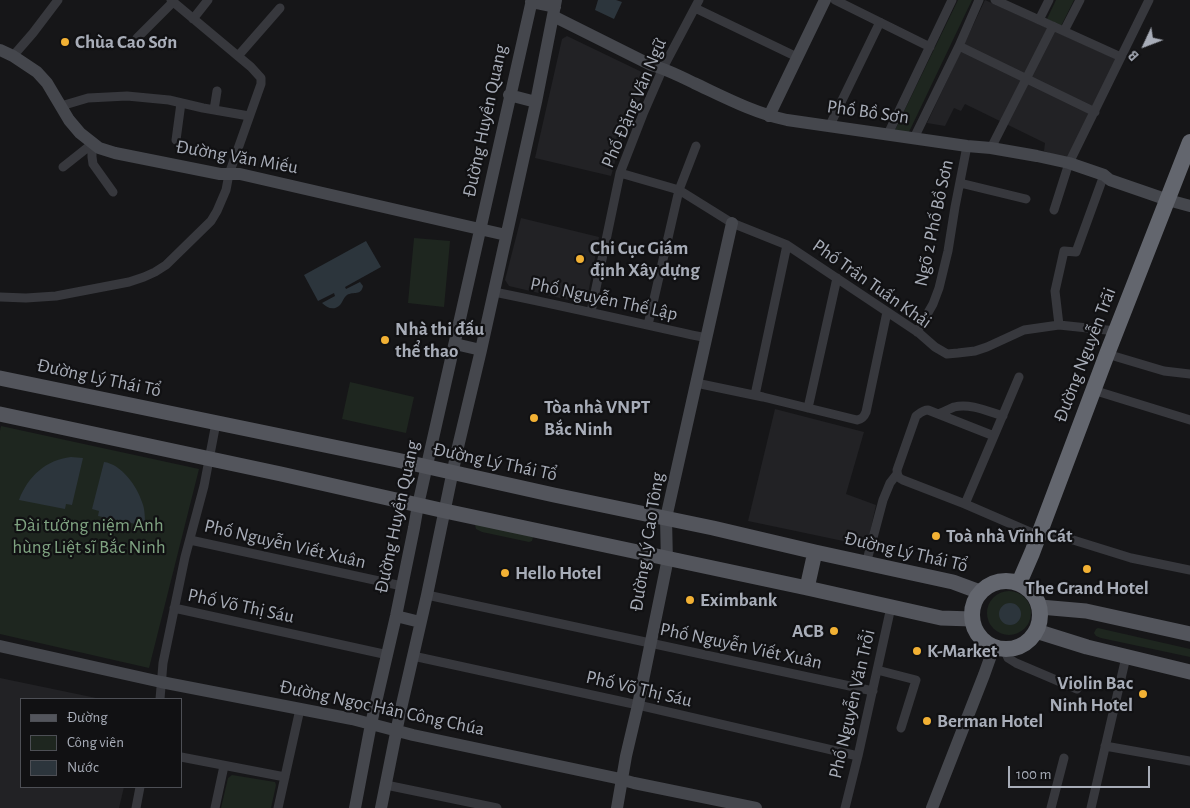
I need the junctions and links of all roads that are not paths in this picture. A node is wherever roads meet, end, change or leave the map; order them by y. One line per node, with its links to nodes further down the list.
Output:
1 (58, 0): 25 (street)
2 (208, 0): 16 (street)
3 (825, 0): 27 (street)
4 (835, 0): 18 (street)
5 (952, 0): 22 (street)
6 (979, 0): 23 (street)
7 (995, 0): 17 (street)
8 (1049, 0): 17 (street)
9 (1080, 0): 20 (street)
10 (1149, 0): 28 (street)
11 (172, 1): 16 (street); 21 (street)
12 (531, 1): 15 (street, Phố Bồ Sơn); 32 (street, Đường Huyền Quang)
13 (697, 4): 27 (street); 29 (street, Phố Đặng Văn Ngữ)
14 (280, 8): 26 (street)
15 (555, 8): 29 (street, Phố Bồ Sơn); 33 (street)
16 (193, 19): 26 (street)
17 (1039, 20): 19 (street)
18 (880, 22): 22 (street); 40 (street)
19 (1053, 26): 20 (street); 30 (street)
20 (1064, 31): 28 (street)
21 (137, 38)
22 (930, 46): 41 (street)
23 (958, 46): 30 (street); 42 (street)
24 (0, 50): 25 (street, Đường Văn Miếu)
25 (13, 56): 35 (street, Đường Văn Miếu)
26 (238, 56): 38 (street)
27 (797, 57): 39 (street)
28 (1121, 57): 37 (street)
29 (663, 68): 39 (street, Phố Bồ Sơn); 51 (street, Phố Đặng Văn Ngữ)
30 (1027, 78): 37 (street); 48 (street)
31 (217, 90): 36 (street)
32 (510, 95): 33 (street); 62 (street, Đường Huyền Quang)
33 (536, 102): 63 (street)
34 (181, 103): 35 (street); 36 (street); 43 (street)
35 (60, 106): 45 (street, Đường Văn Miếu)
36 (214, 110): 38 (street)
37 (1095, 112): 49 (street)
38 (249, 116): 52 (street)
39 (769, 116): 40 (street, Phố Bồ Sơn)
40 (830, 125): 41 (street, Phố Bồ Sơn)
41 (888, 134): 42 (street, Phố Bồ Sơn)
42 (914, 138): 47 (street, Phố Bồ Sơn)
43 (176, 140)
44 (1190, 142): 58 (highway, Đường Nguyễn Trãi)
45 (92, 144): 50 (street); 52 (street, Đường Văn Miếu); 56 (street)
46 (696, 146): 55 (street)
47 (967, 146): 48 (street, Phố Bồ Sơn); 54 (street, Ngõ 2 Phố Bồ Sơn)
48 (991, 148): 49 (street, Phố Bồ Sơn)
49 (1069, 164): 53 (street, Phố Bồ Sơn); 60 (street)
50 (63, 167)
51 (620, 173): 55 (street, Phố Trần Tuấn Khải); 68 (street, Phố Đặng Văn Ngữ)
52 (229, 174): 62 (street, Đường Văn Miếu); 67 (street)
53 (1104, 175): 58 (street, Phố Bồ Sơn); 71 (street)
54 (960, 183): 57 (street); 73 (street, Ngõ 2 Phố Bồ Sơn)
55 (679, 190): 61 (street, Phố Trần Tuấn Khải); 70 (street)
56 (113, 192)
57 (1026, 198)
58 (1168, 200): 59 (street, Phố Bồ Sơn); 72 (highway, Đường Nguyễn Trãi)
59 (1190, 206)
60 (1054, 210)
61 (732, 223): 64 (street, Phố Trần Tuấn Khải); 74 (street, Đường Lý Cao Tông)
62 (480, 229): 63 (street, Đường Văn Miếu); 75 (street, Đường Huyền Quang)
63 (506, 235): 66 (street)
64 (787, 245): 65 (street, Phố Trần Tuấn Khải); 83 (street)
65 (837, 278): 69 (street, Phố Trần Tuấn Khải); 84 (street)
66 (494, 292): 68 (street, Phố Nguyễn Thế Lập); 76 (street)
67 (0, 297)
68 (591, 312): 70 (street, Phố Nguyễn Thế Lập)
69 (887, 312): 73 (street, Phố Trần Tuấn Khải); 84 (street)
70 (648, 325): 74 (street, Phố Nguyễn Thế Lập)
71 (1059, 325): 72 (street, Phố Trần Tuấn Khải); 73 (street, Phố Trần Tuấn Khải)
72 (1116, 331): 77 (highway, Đường Nguyễn Trãi)
73 (917, 332)
74 (706, 338): 81 (street, Đường Lý Cao Tông)
75 (455, 344): 76 (street); 92 (street, Đường Huyền Quang)
76 (481, 350): 93 (street)
77 (1107, 354): 78 (street); 82 (highway, Đường Nguyễn Trãi)
78 (1190, 374)
79 (1019, 377): 87 (street)
80 (0, 378): 89 (main road, Đường Lý Thái Tổ)
81 (696, 383): 83 (street); 98 (street, Đường Lý Cao Tông)
82 (1093, 390): 88 (street); 99 (highway, Đường Nguyễn Trãi)
83 (755, 395): 84 (street)
84 (808, 408)
85 (0, 414): 91 (main road)
86 (938, 414): 87 (street); 90 (street); 94 (street)
87 (1003, 416): 90 (street)
88 (1190, 420)
89 (216, 423): 91 (street); 92 (main road, Đường Lý Thái Tổ)
90 (994, 436): 95 (street)
91 (209, 459): 96 (main road); 100 (street)
92 (426, 467): 93 (main road, Đường Lý Thái Tổ); 96 (street, Đường Huyền Quang)
93 (453, 472): 97 (street); 98 (main road, Đường Lý Thái Tổ)
94 (897, 474): 95 (street); 103 (street)
95 (965, 504): 99 (street)
96 (418, 505): 97 (main road); 106 (street, Đường Huyền Quang)
97 (445, 511): 102 (main road); 109 (street)
98 (666, 518): 101 (main road, Đường Lý Thái Tổ); 102 (street, Đường Lý Cao Tông)
99 (1040, 533): 104 (street); 105 (highway, Đường Nguyễn Trãi)
100 (190, 540): 106 (street, Phố Nguyễn Viết Xuân); 112 (street)
101 (815, 552): 103 (main road, Đường Lý Thái Tổ); 107 (main road)
102 (666, 558): 107 (main road); 118 (street, Đường Lý Cao Tông)
103 (866, 564): 108 (main road, Đường Lý Thái Tổ)
104 (1190, 570)
105 (1019, 583): 108 (highway); 111 (highway)
106 (402, 586): 113 (street, Đường Huyền Quang)
107 (807, 588): 110 (main road)
108 (980, 592): 114 (highway)
109 (427, 595): 115 (street); 118 (street, Phố Nguyễn Viết Xuân)
110 (892, 607): 114 (main road); 124 (street, Phố Nguyễn Văn Trỗi)
111 (1040, 607): 116 (highway); 117 (main road)
112 (174, 608): 121 (street, Phố Võ Thị Sáu); 126 (street)
113 (396, 616): 115 (street); 121 (street, Đường Huyền Quang)
114 (972, 619): 120 (highway)
115 (420, 622): 122 (street)
116 (1036, 632): 120 (highway); 123 (main road)
117 (1190, 634)
118 (650, 642): 128 (street, Phố Nguyễn Viết Xuân); 130 (street, Đường Lý Cao Tông)
119 (0, 646): 126 (street, Đường Ngọc Hân Công Chúa)
120 (999, 648): 127 (street); 154 (street)
121 (388, 655): 132 (street, Đường Huyền Quang)
122 (413, 656): 130 (street, Phố Võ Thị Sáu); 134 (street)
123 (1126, 657): 125 (main road); 135 (street)
124 (877, 670): 128 (street, Phố Nguyễn Văn Trỗi); 133 (street)
125 (1190, 672)
126 (161, 682): 129 (street); 131 (street, Đường Ngọc Hân Công Chúa)
127 (1077, 689)
128 (873, 691): 136 (street, Phố Nguyễn Văn Trỗi)
129 (160, 698)
130 (638, 705): 136 (street, Phố Võ Thị Sáu); 142 (street, Đường Lý Cao Tông)
131 (300, 709): 132 (street, Đường Ngọc Hân Công Chúa); 141 (street)
132 (372, 724): 134 (street, Đường Ngọc Hân Công Chúa); 148 (street, Đường Huyền Quang)
133 (901, 728)
134 (396, 731): 142 (street, Đường Ngọc Hân Công Chúa); 143 (street)
135 (1105, 746): 139 (street); 156 (street)
136 (858, 756): 153 (street, Phố Nguyễn Văn Trỗi)
137 (182, 757): 140 (street)
138 (1064, 758): 155 (street)
139 (1190, 761)
140 (224, 766): 141 (street); 146 (street)
141 (285, 778): 147 (street)
142 (622, 780): 151 (street, Đường Lý Cao Tông); 152 (street, Đường Ngọc Hân Công Chúa)
143 (386, 785): 149 (street); 150 (street)
144 (140, 788): 145 (street)
145 (136, 808)
146 (215, 808)
147 (278, 808)
148 (354, 808)
149 (381, 808)
150 (497, 808)
151 (617, 808)
152 (756, 808)
153 (845, 808)
154 (932, 808)
155 (1051, 808)
156 (1091, 808)

